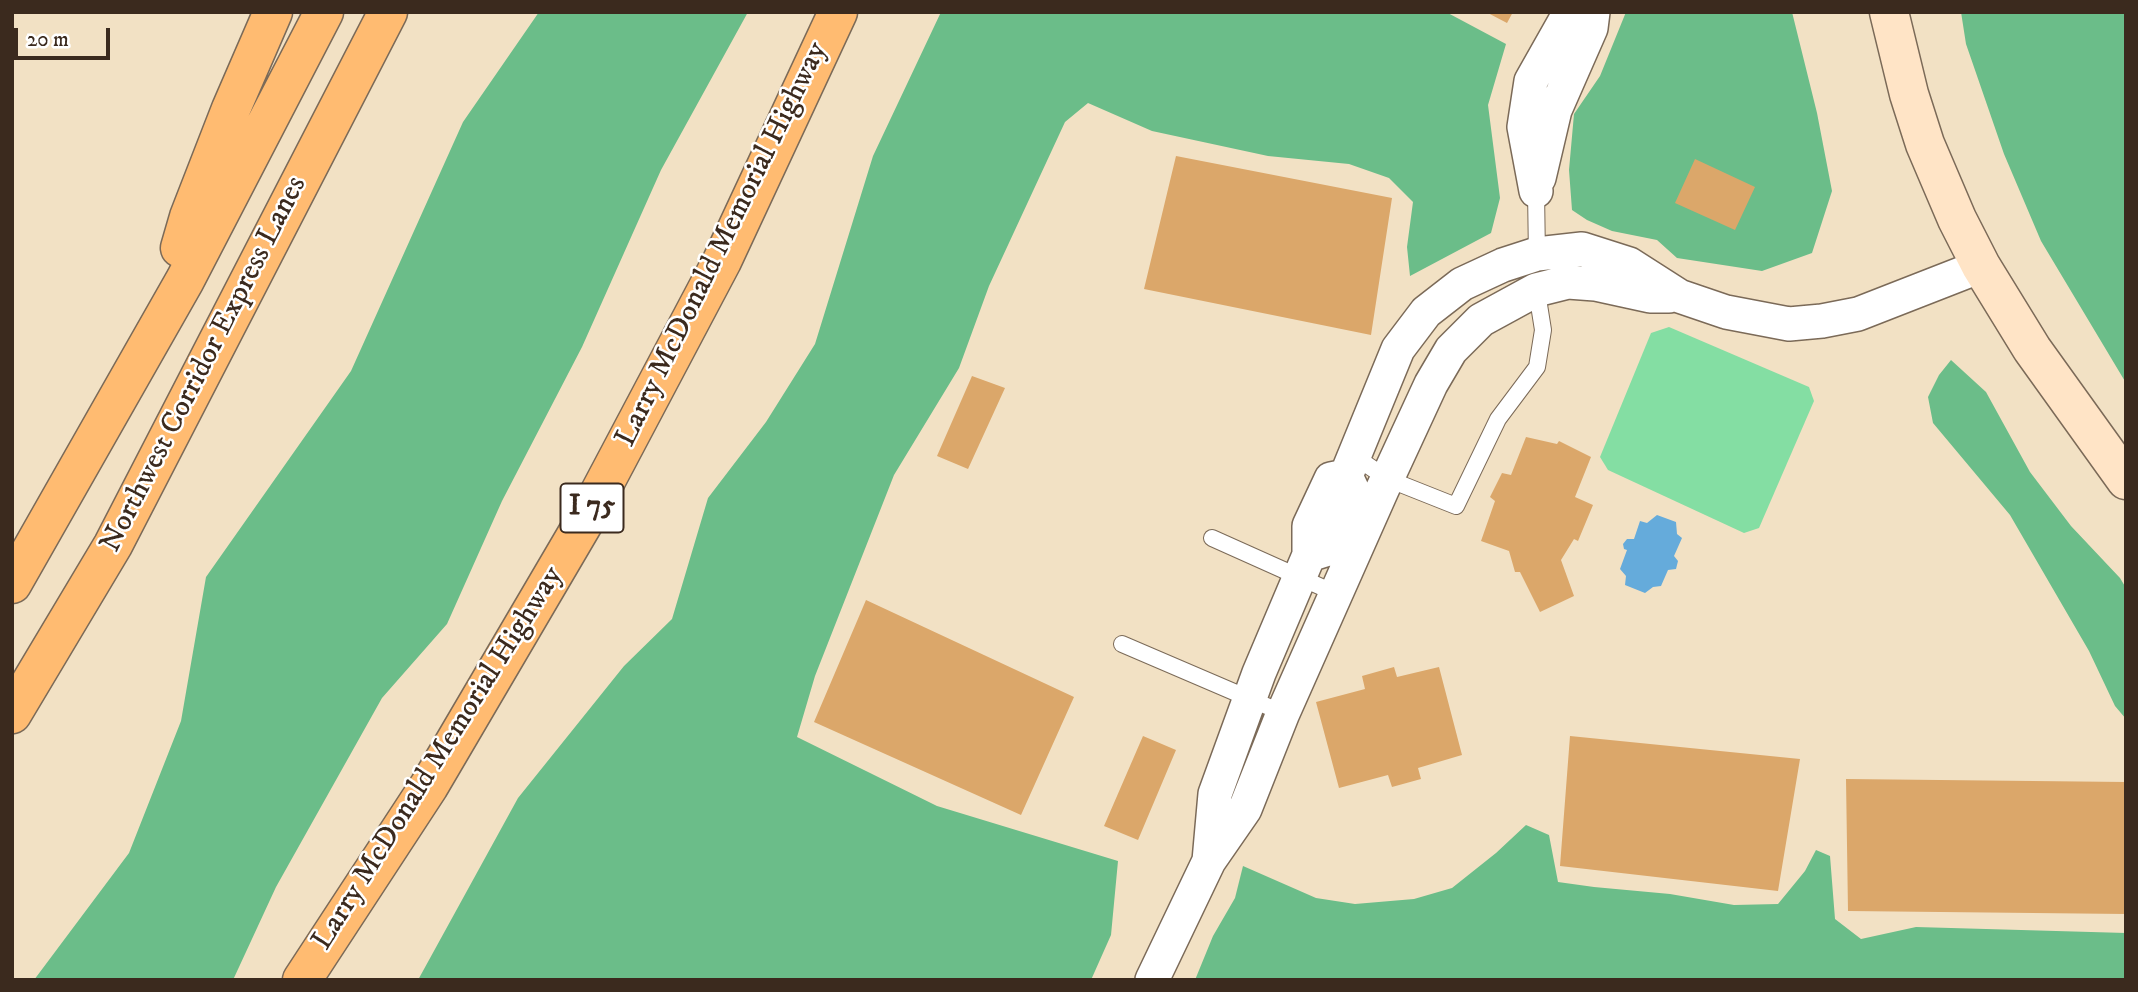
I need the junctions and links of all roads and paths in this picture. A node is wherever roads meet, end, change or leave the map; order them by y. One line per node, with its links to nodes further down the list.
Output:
1 (273, 12): 13 (highway)
2 (324, 12): 13 (highway)
3 (388, 12): 23 (highway, Northwest Corridor Express Lanes)
4 (838, 12): 26 (highway, Larry McDonald Memorial Highway / I 75)
5 (1570, 12): 8 (street)
6 (1593, 12): 8 (street)
7 (1889, 12): 10 (street)
8 (1536, 191): 9 (lane)
9 (1537, 254): 11 (lane); 12 (street); 14 (street)
10 (1981, 266): 12 (street); 16 (street)
11 (1536, 290): 12 (street); 15 (street); 15 (lane)
12 (1679, 296)
13 (153, 336): 19 (highway)
14 (1350, 466): 15 (lane); 18 (street)
15 (1388, 479): 20 (street)
16 (2126, 480)
17 (1212, 538): 18 (lane)
18 (1304, 566): 20 (lane); 22 (street)
19 (12, 584)
20 (1337, 594): 24 (street)
21 (1122, 644): 22 (lane)
22 (1249, 700): 24 (lane); 25 (street)
23 (12, 713)
24 (1283, 713): 25 (street)
25 (1209, 861): 27 (street)
26 (302, 980)
27 (1152, 980)

